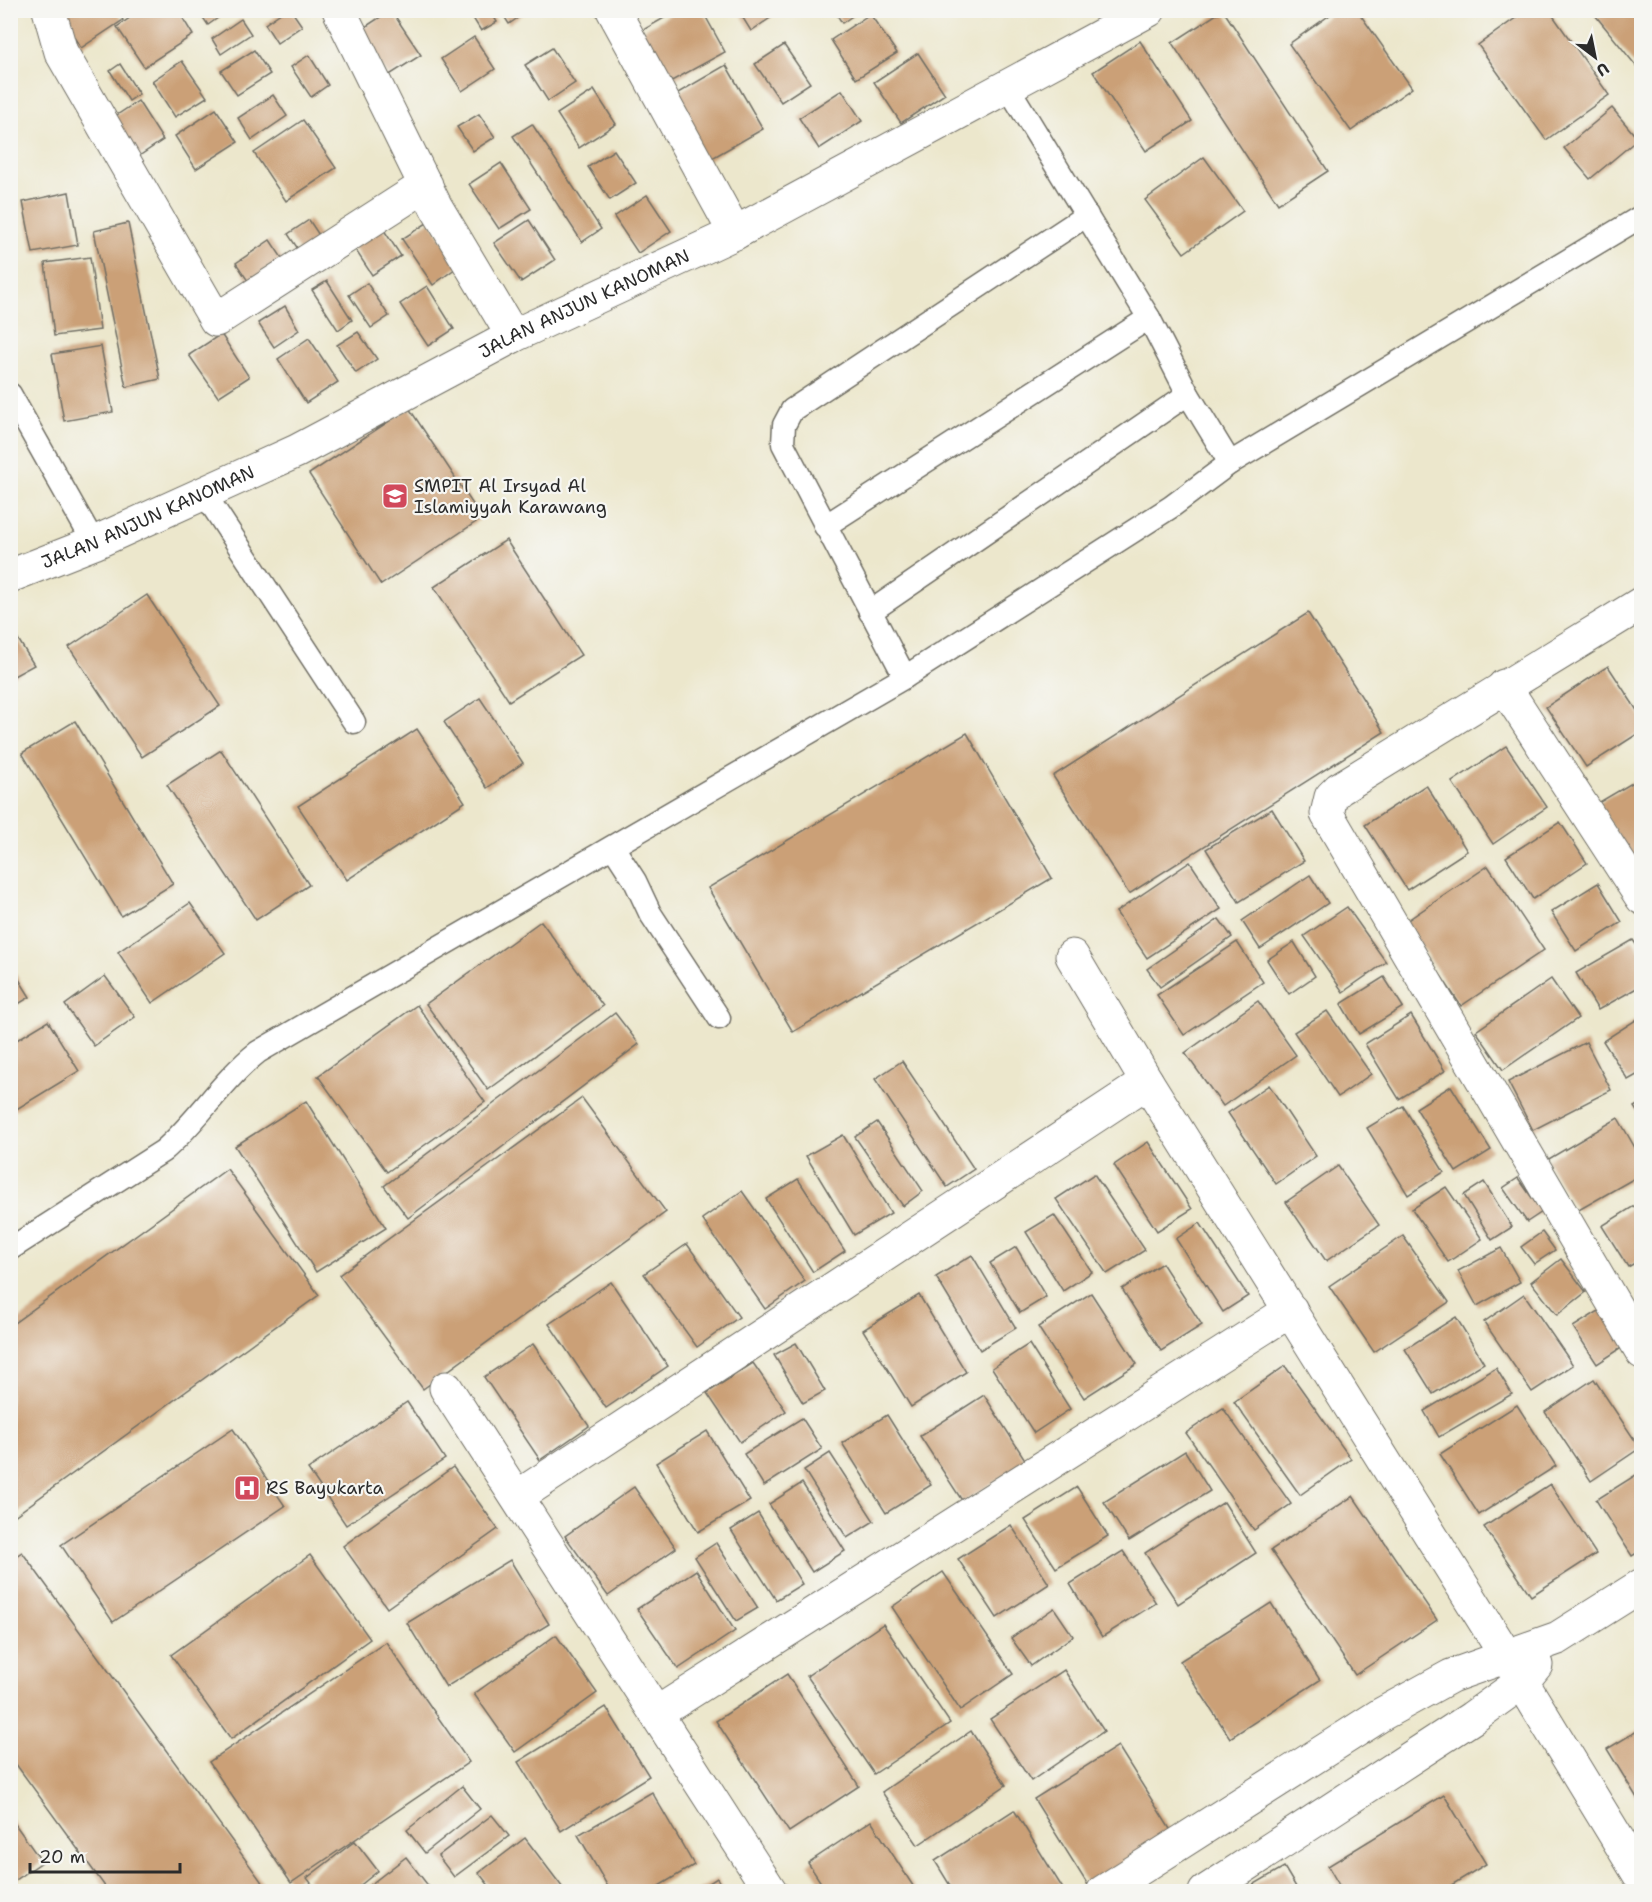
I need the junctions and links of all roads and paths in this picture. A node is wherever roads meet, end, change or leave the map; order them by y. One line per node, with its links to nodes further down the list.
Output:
1 (49, 10): 6 (street)
2 (339, 10): 6 (street)
3 (613, 10): 9 (street)
4 (1149, 10): 5 (street, JALAN ANJUN KANOMAN)
5 (1008, 87): 7 (lane); 9 (street, JALAN ANJUN KANOMAN)
6 (426, 185): 11 (street)
7 (1087, 215): 10 (lane); 16 (lane)
8 (1641, 216): 14 (lane)
9 (735, 233): 11 (street, JALAN ANJUN KANOMAN)
10 (1149, 318): 13 (lane); 16 (lane)
11 (513, 336): 15 (street, JALAN ANJUN KANOMAN)
12 (10, 394): 17 (lane)
13 (1188, 394): 14 (lane); 20 (lane)
14 (1230, 463): 21 (lane)
15 (204, 493): 17 (street, JALAN ANJUN KANOMAN); 23 (lane)
16 (825, 526): 20 (lane)
17 (94, 543): 18 (street, JALAN ANJUN KANOMAN)
18 (10, 576)
19 (1641, 603): 22 (street)
20 (870, 612): 21 (lane)
21 (905, 677): 24 (lane)
22 (1504, 686): 25 (street); 31 (street)
23 (354, 722)
24 (613, 848): 27 (lane); 29 (lane)
25 (1640, 892)
26 (1072, 956): 28 (street)
27 (719, 1018)
28 (1147, 1082): 30 (street); 33 (street)
29 (10, 1249)
30 (1291, 1310): 36 (street); 38 (street)
31 (1641, 1352)
32 (446, 1388): 33 (street)
33 (517, 1497): 38 (street)
34 (1641, 1586): 35 (street)
35 (1558, 1638): 36 (street); 37 (street)
36 (1505, 1654): 37 (street); 41 (street)
37 (1522, 1682): 39 (street); 42 (street)
38 (657, 1713): 40 (street)
39 (1641, 1880)
40 (771, 1892)
41 (1103, 1892)
42 (1204, 1892)

